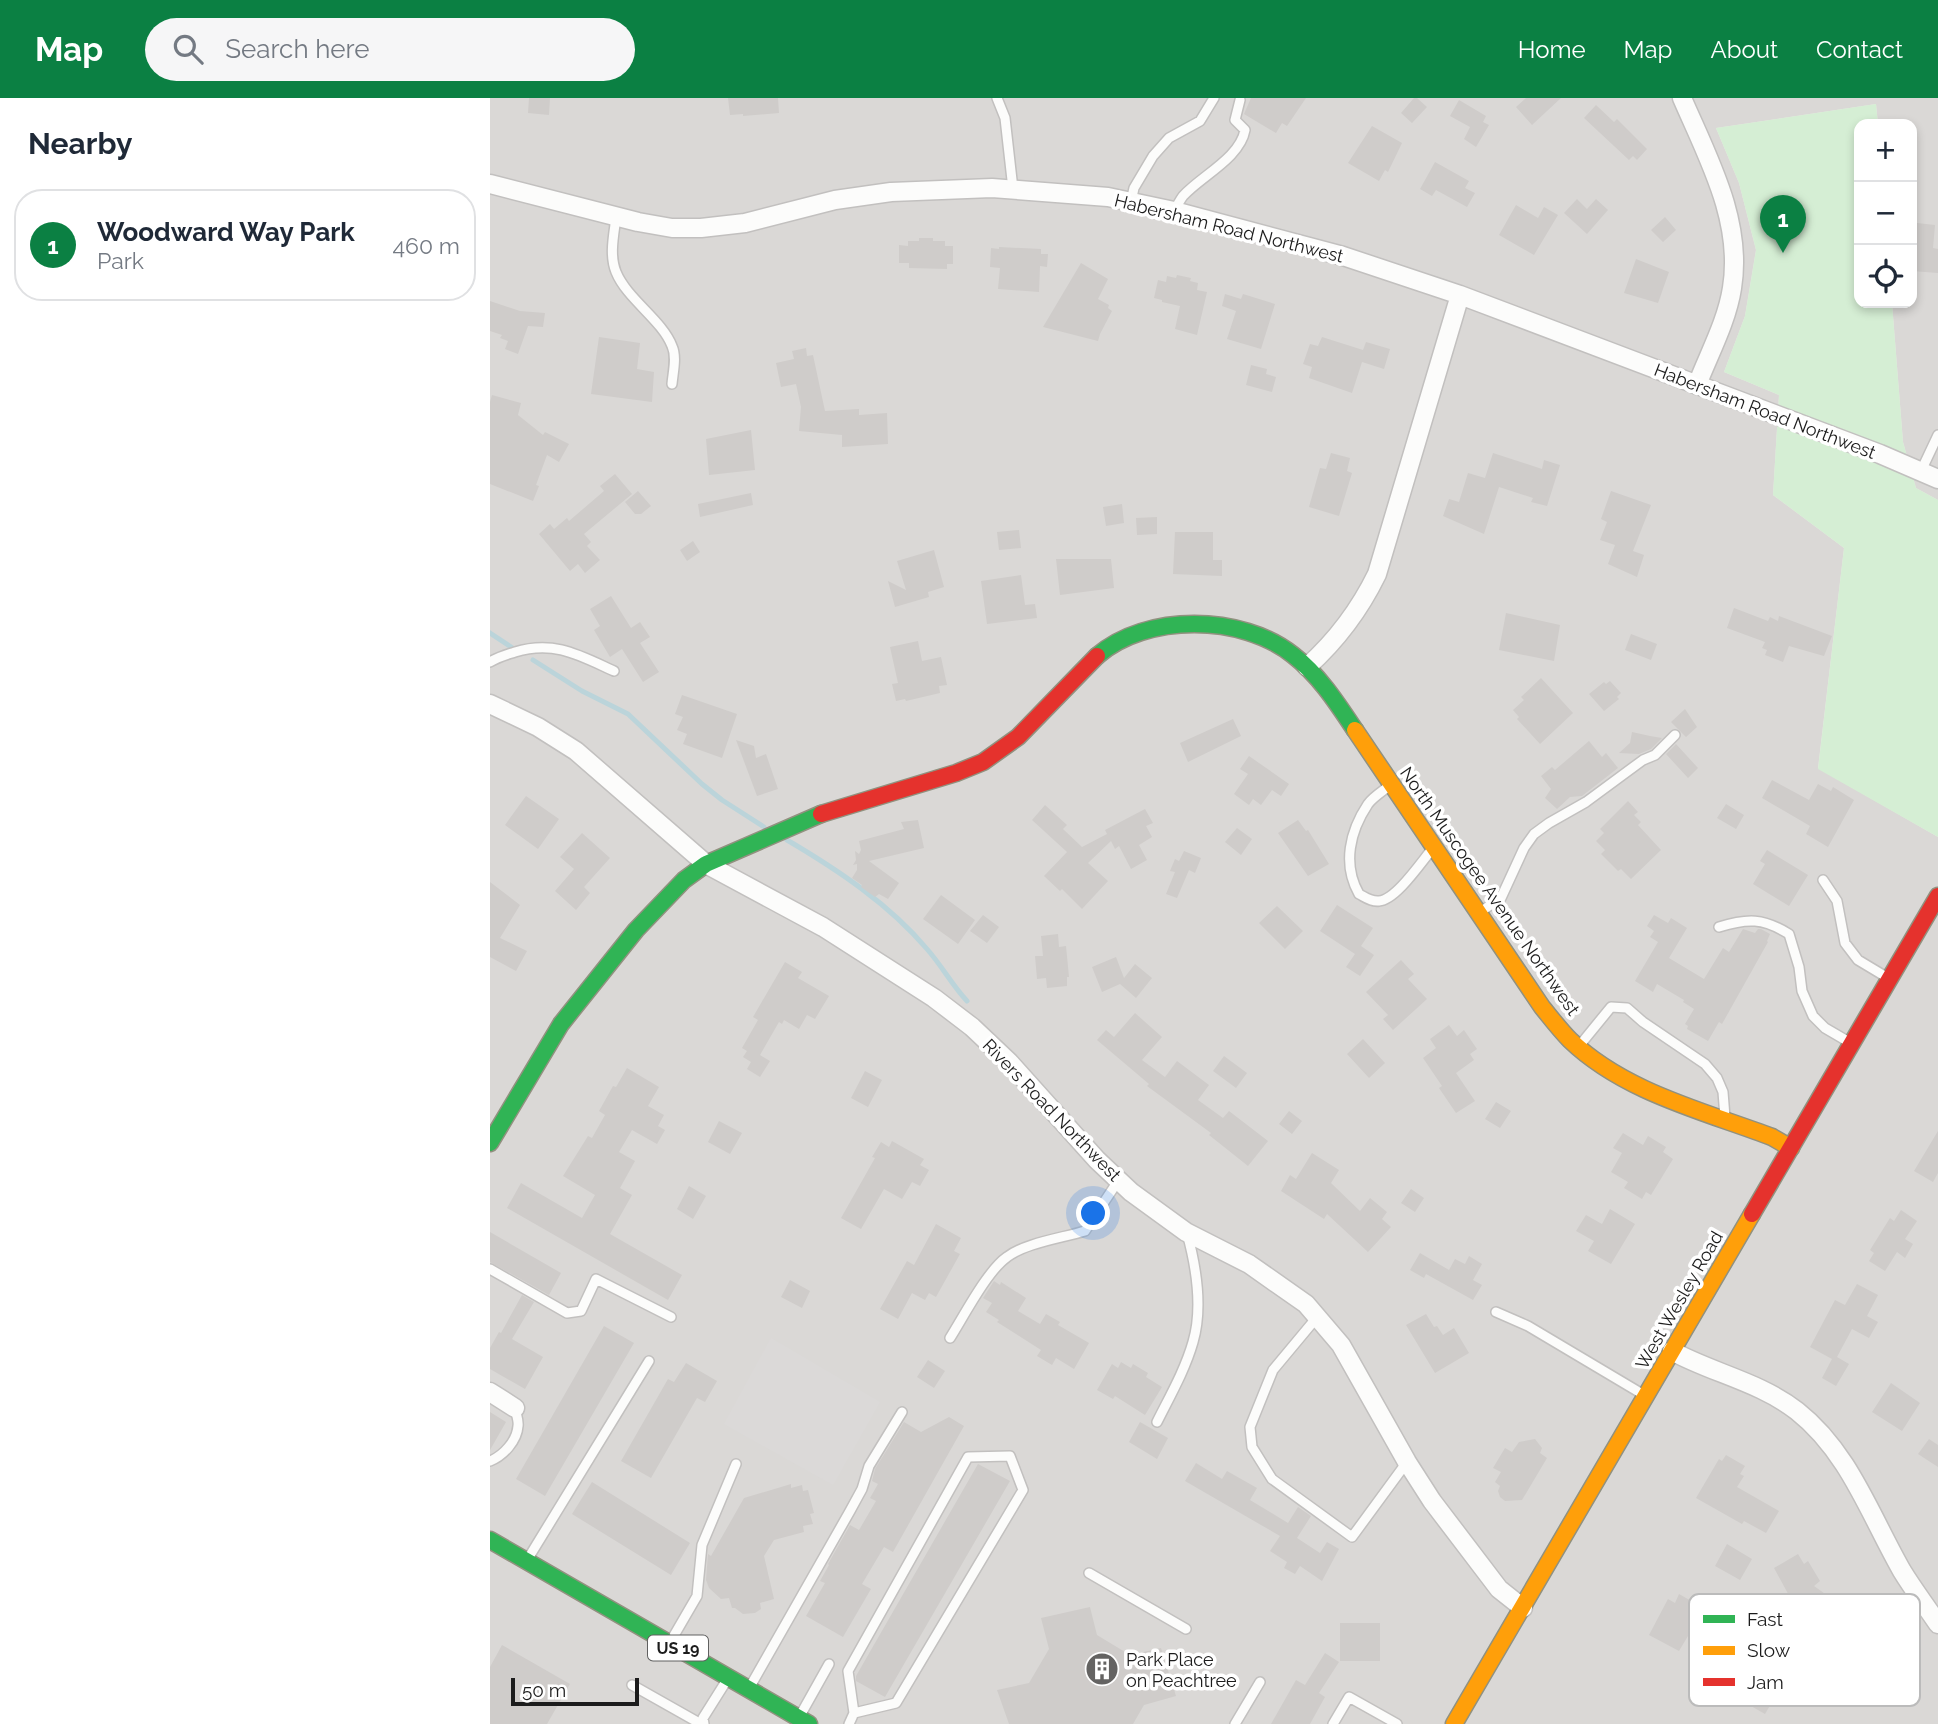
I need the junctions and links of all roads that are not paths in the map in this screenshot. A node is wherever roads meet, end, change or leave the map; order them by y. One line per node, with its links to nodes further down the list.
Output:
1 (997, 98): 6 (lane)
2 (1214, 98): 7 (lane)
3 (1682, 98): 12 (street)
4 (1240, 100): 8 (lane)
5 (490, 184): 9 (street, Habersham Road Northwest)
6 (1013, 189): 7 (street, Habersham Road Northwest); 9 (street, Habersham Road Northwest)
7 (1131, 202): 8 (street, Habersham Road Northwest)
8 (1174, 211): 10 (street, Habersham Road Northwest)
9 (616, 217): 11 (lane)
10 (1460, 295): 12 (street, Habersham Road Northwest); 17 (street)
11 (672, 384)
12 (1698, 385): 14 (street, Habersham Road Northwest)
13 (1938, 435): 14 (lane)
14 (1921, 471): 15 (street, Habersham Road Northwest)
15 (1938, 479)
16 (490, 663): 18 (lane)
17 (1307, 667): 21 (main road, North Muscogee Avenue Northwest); 23 (main road, North Muscogee Avenue Northwest)
18 (614, 671)
19 (490, 704): 23 (street, Rivers Road Northwest)
20 (1675, 735): 26 (lane)
21 (1392, 783): 22 (main road, North Muscogee Avenue Northwest); 22 (lane)
22 (1434, 846): 26 (main road, North Muscogee Avenue Northwest)
23 (706, 864): 32 (main road, North Muscogee Avenue Northwest); 34 (street, Rivers Road Northwest)
24 (1823, 880): 28 (lane)
25 (1938, 897): 28 (main road, West Wesley Road)
26 (1479, 913): 30 (main road, North Muscogee Avenue Northwest)
27 (1719, 927): 29 (lane)
28 (1890, 979): 29 (main road, West Wesley Road)
29 (1852, 1044): 33 (main road, West Wesley Road)
30 (1578, 1046): 31 (main road, North Muscogee Avenue Northwest); 31 (lane)
31 (1726, 1120): 33 (main road, North Muscogee Avenue Northwest)
32 (490, 1143)
33 (1791, 1147): 41 (main road, West Wesley Road)
34 (1118, 1181): 35 (street, Rivers Road Northwest); 40 (lane)
35 (1186, 1232): 38 (street, Rivers Road Northwest); 47 (lane)
36 (490, 1269): 39 (lane)
37 (1496, 1312): 44 (lane)
38 (1318, 1316): 49 (street, Rivers Road Northwest); 49 (lane)
39 (671, 1317)
40 (950, 1338)
41 (1672, 1351): 44 (main road, West Wesley Road); 54 (street)
42 (649, 1361): 52 (lane)
43 (490, 1392): 45 (street)
44 (1645, 1396): 56 (main road, West Wesley Road)
45 (516, 1408): 48 (lane)
46 (902, 1412): 64 (lane)
47 (1157, 1422)
48 (490, 1461)
49 (1407, 1462): 56 (street, Rivers Road Northwest)
50 (736, 1464): 59 (lane)
51 (495, 1546): 52 (main road, US 19)
52 (526, 1561): 59 (main road, US 19)
53 (1089, 1573): 58 (lane)
54 (1918, 1594)
55 (1920, 1597): 57 (street)
56 (1523, 1608): 72 (main road, West Wesley Road)
57 (1938, 1624)
58 (1186, 1629)
59 (670, 1644): 61 (main road, US 19)
60 (829, 1664): 66 (lane)
61 (729, 1678): 64 (main road, US 19); 67 (lane)
62 (1261, 1682): 69 (lane)
63 (632, 1685): 67 (lane)
64 (749, 1689): 66 (main road, US 19)
65 (854, 1713): 65 (lane); 68 (lane)
66 (806, 1722)
67 (703, 1724)
68 (849, 1724)
69 (1235, 1724)
70 (1333, 1724): 71 (lane)
71 (1397, 1724)
72 (1454, 1724)

